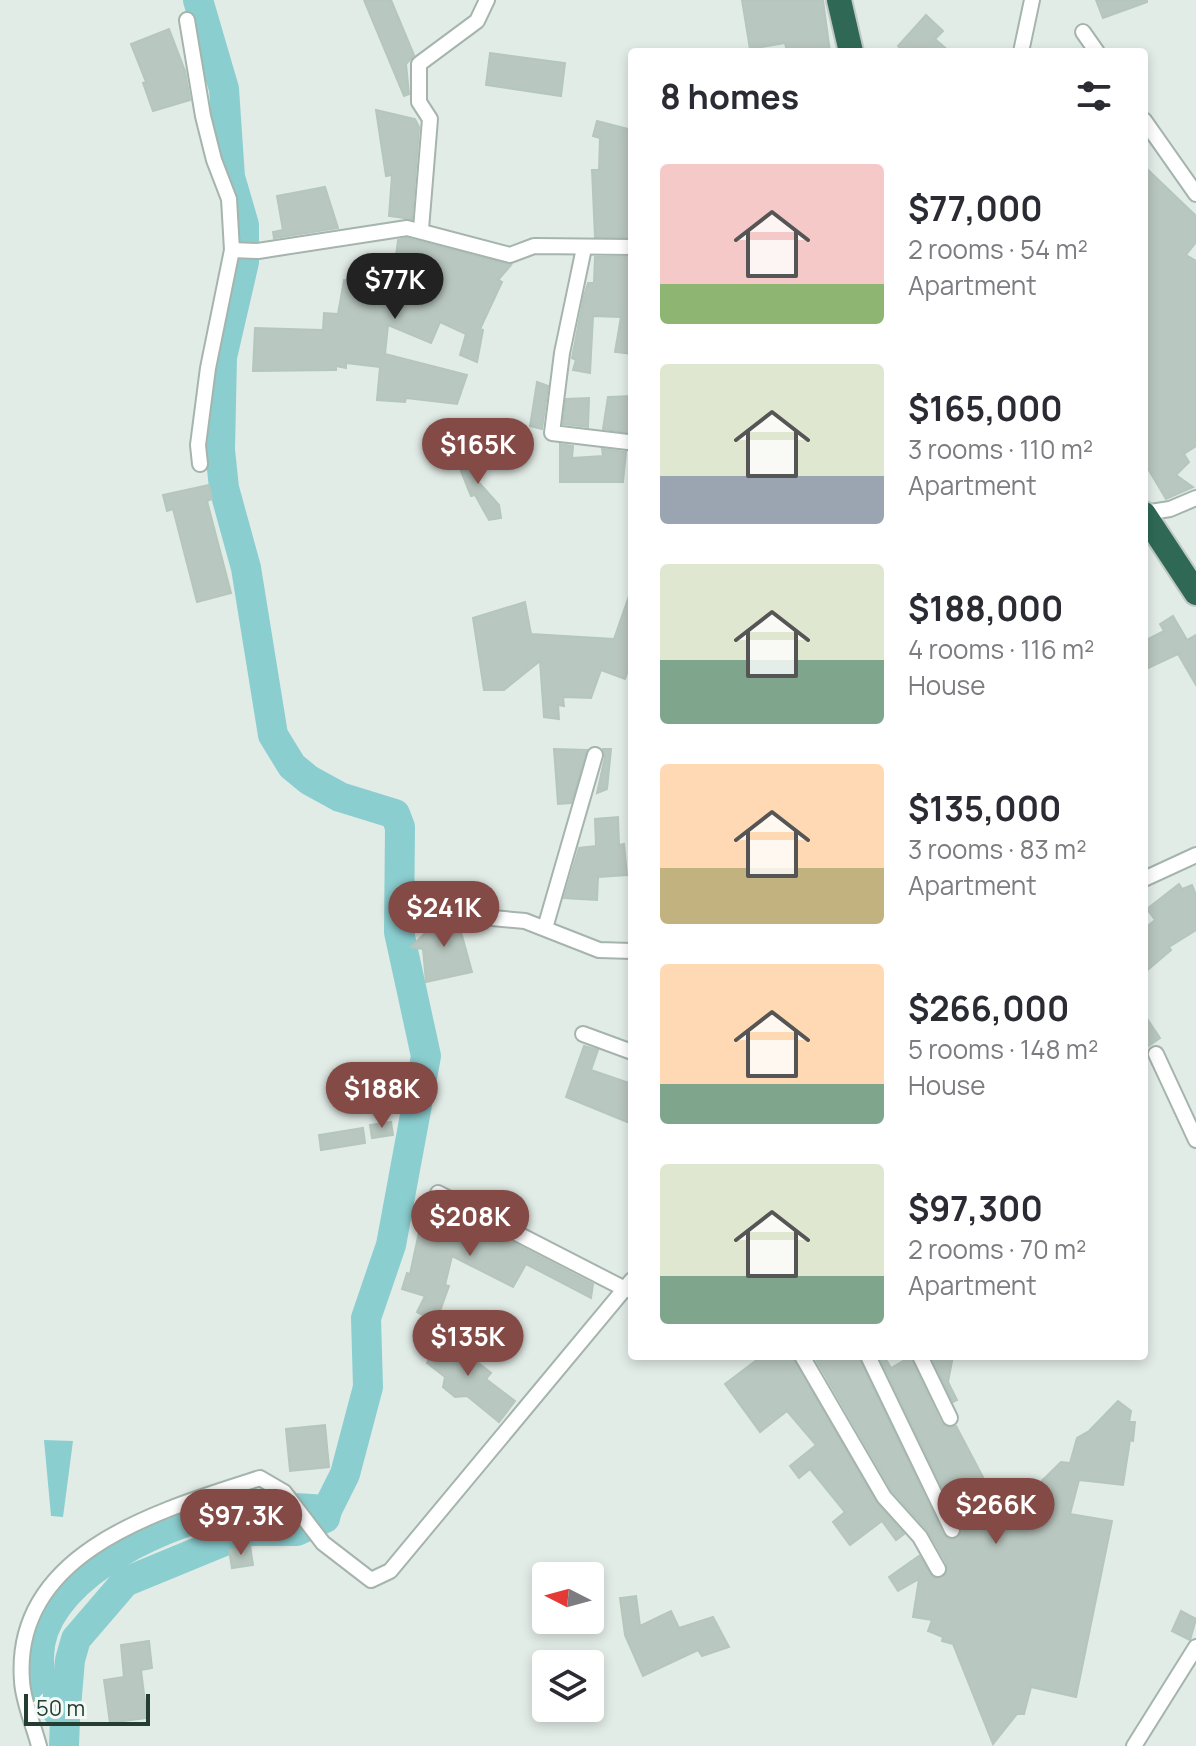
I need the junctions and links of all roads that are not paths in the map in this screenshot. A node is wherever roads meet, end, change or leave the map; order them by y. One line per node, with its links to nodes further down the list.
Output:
1 (487, 0): 11 (street)
2 (839, 0): 6 (highway)
3 (1032, 0): 7 (street)
4 (187, 20): 14 (street)
5 (1083, 32): 8 (street)
6 (850, 48)
7 (1022, 48)
8 (1094, 48)
9 (1148, 126): 10 (street)
10 (1196, 194)
11 (421, 229): 13 (street); 14 (street)
12 (628, 247): 13 (street)
13 (584, 248): 15 (street)
14 (232, 250): 16 (street)
15 (628, 442)
16 (200, 464)
17 (1196, 498): 18 (street)
18 (1148, 513)
19 (1148, 520): 20 (highway)
20 (1196, 593)
21 (595, 755): 25 (street)
22 (1196, 855): 23 (street)
23 (1148, 872)
24 (460, 915): 25 (street)
25 (545, 928): 26 (street)
26 (628, 951)
27 (583, 1034): 28 (street)
28 (628, 1051)
29 (1156, 1054): 30 (street)
30 (1196, 1140)
31 (438, 1193): 32 (street)
32 (628, 1284)
33 (628, 1287): 41 (street)
34 (804, 1360): 39 (street)
35 (870, 1360): 38 (street)
36 (922, 1360): 37 (street)
37 (950, 1418)
38 (952, 1530)
39 (938, 1569)
40 (1196, 1647): 42 (street)
41 (39, 1746)
42 (1134, 1746)

